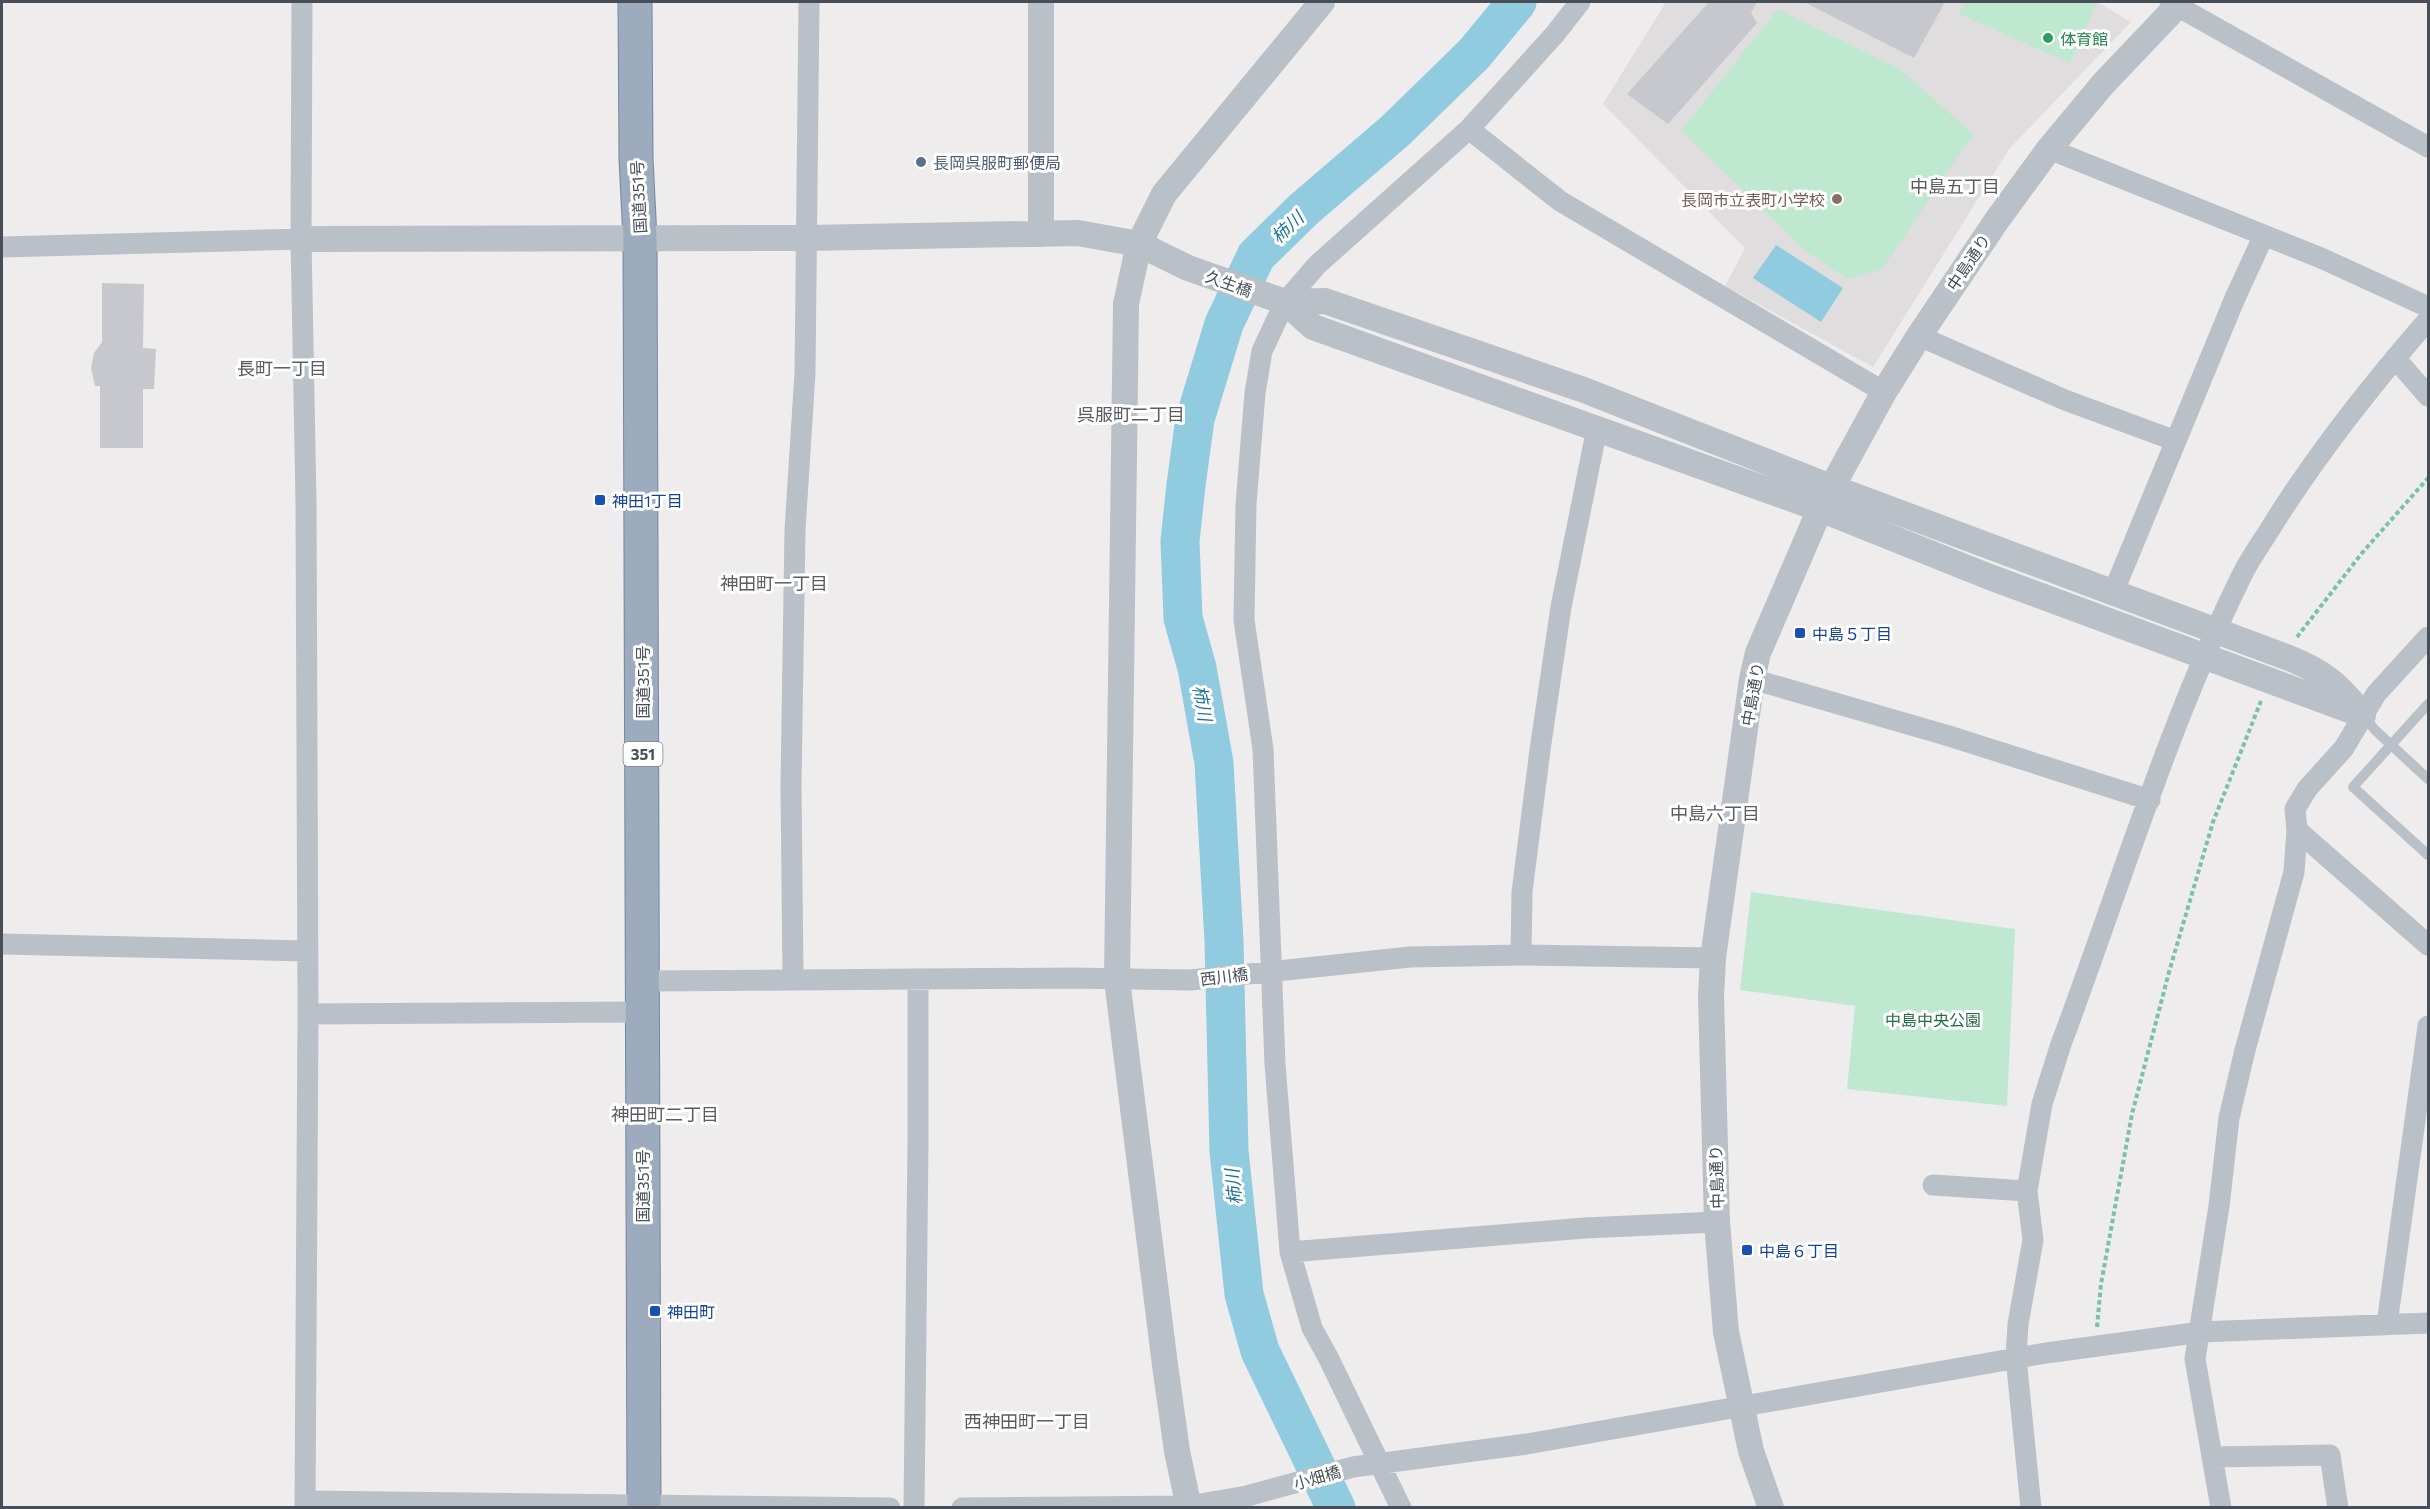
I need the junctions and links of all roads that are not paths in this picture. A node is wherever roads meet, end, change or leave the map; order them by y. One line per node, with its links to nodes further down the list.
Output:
1 (302, 2): 14 (street)
2 (635, 2): 15 (highway, 国道351号 / 351)
3 (809, 2): 13 (street)
4 (1041, 2): 11 (street)
5 (1322, 2): 16 (street)
6 (1581, 2): 8 (street)
7 (2176, 3): 9 (street); 10 (street, 中島通り)
8 (1469, 129): 18 (street); 23 (street)
9 (2428, 147)
10 (2049, 149): 12 (street); 21 (street, 中島通り)
11 (1041, 234): 13 (street, 久生橋); 16 (street, 久生橋)
12 (2264, 235): 19 (street); 26 (street)
13 (807, 238): 15 (street, 久生橋); 46 (street)
14 (300, 239): 15 (street, 久生橋); 17 (street); 42 (street)
15 (640, 239): 49 (highway, 国道351号 / 351)
16 (1139, 244): 18 (street, 久生橋); 48 (street)
17 (2, 246)
18 (1278, 300): 25 (street); 27 (street); 45 (street)
19 (2428, 307)
20 (2428, 320): 22 (street)
21 (1919, 336): 23 (street, 中島通り); 26 (street)
22 (2395, 358): 24 (street); 29 (street)
23 (1884, 392): 27 (street, 中島通り)
24 (2428, 396)
25 (1597, 428): 27 (street); 43 (street)
26 (2176, 441): 28 (street)
27 (1826, 498): 28 (street); 31 (street); 32 (street, 中島通り)
28 (2113, 593): 29 (street)
29 (2217, 631): 31 (street); 34 (street)
30 (2428, 637): 34 (street)
31 (2204, 656): 34 (street); 37 (street)
32 (1752, 679): 37 (street); 44 (street, 中島通り)
33 (2428, 704): 35 (lane)
34 (2363, 715): 35 (lane); 38 (street)
35 (2391, 745): 36 (lane); 39 (lane)
36 (2428, 779)
37 (2150, 800): 53 (street)
38 (2297, 830): 41 (street); 58 (street)
39 (2428, 855)
40 (2, 944): 42 (street)
41 (2428, 945)
42 (307, 951): 50 (street)
43 (1521, 955): 44 (street, 西川橋); 45 (street, 西川橋)
44 (1713, 958): 54 (street, 中島通り)
45 (1264, 971): 48 (street, 西川橋); 55 (street)
46 (793, 978): 47 (street, 西川橋); 49 (street, 西川橋)
47 (918, 979): 48 (street, 西川橋); 67 (street)
48 (1117, 980): 65 (street)
49 (642, 996): 50 (street, 西川橋); 64 (highway, 国道351号 / 351)
50 (308, 1014): 63 (street)
51 (2428, 1026): 56 (street)
52 (1933, 1185): 53 (street)
53 (2027, 1191): 59 (street)
54 (1717, 1222): 55 (street); 60 (street, 中島通り)
55 (1290, 1252): 62 (street)
56 (2386, 1323): 57 (street, 小畑橋); 58 (street, 小畑橋)
57 (2428, 1323)
58 (2200, 1332): 59 (street, 小畑橋); 61 (street)
59 (2016, 1358): 60 (street, 小畑橋); 71 (street)
60 (1740, 1407): 62 (street, 小畑橋); 70 (street, 中島通り)
61 (2212, 1457): 72 (street); 73 (street)
62 (1380, 1465): 65 (street, 小畑橋); 69 (street)
63 (305, 1504): 64 (street)
64 (644, 1506): 66 (street)
65 (1189, 1507): 68 (street, 小畑橋)
66 (890, 1508)
67 (914, 1508)
68 (962, 1508)
69 (1401, 1508)
70 (1771, 1508)
71 (2031, 1508)
72 (2220, 1508)
73 (2338, 1508)

